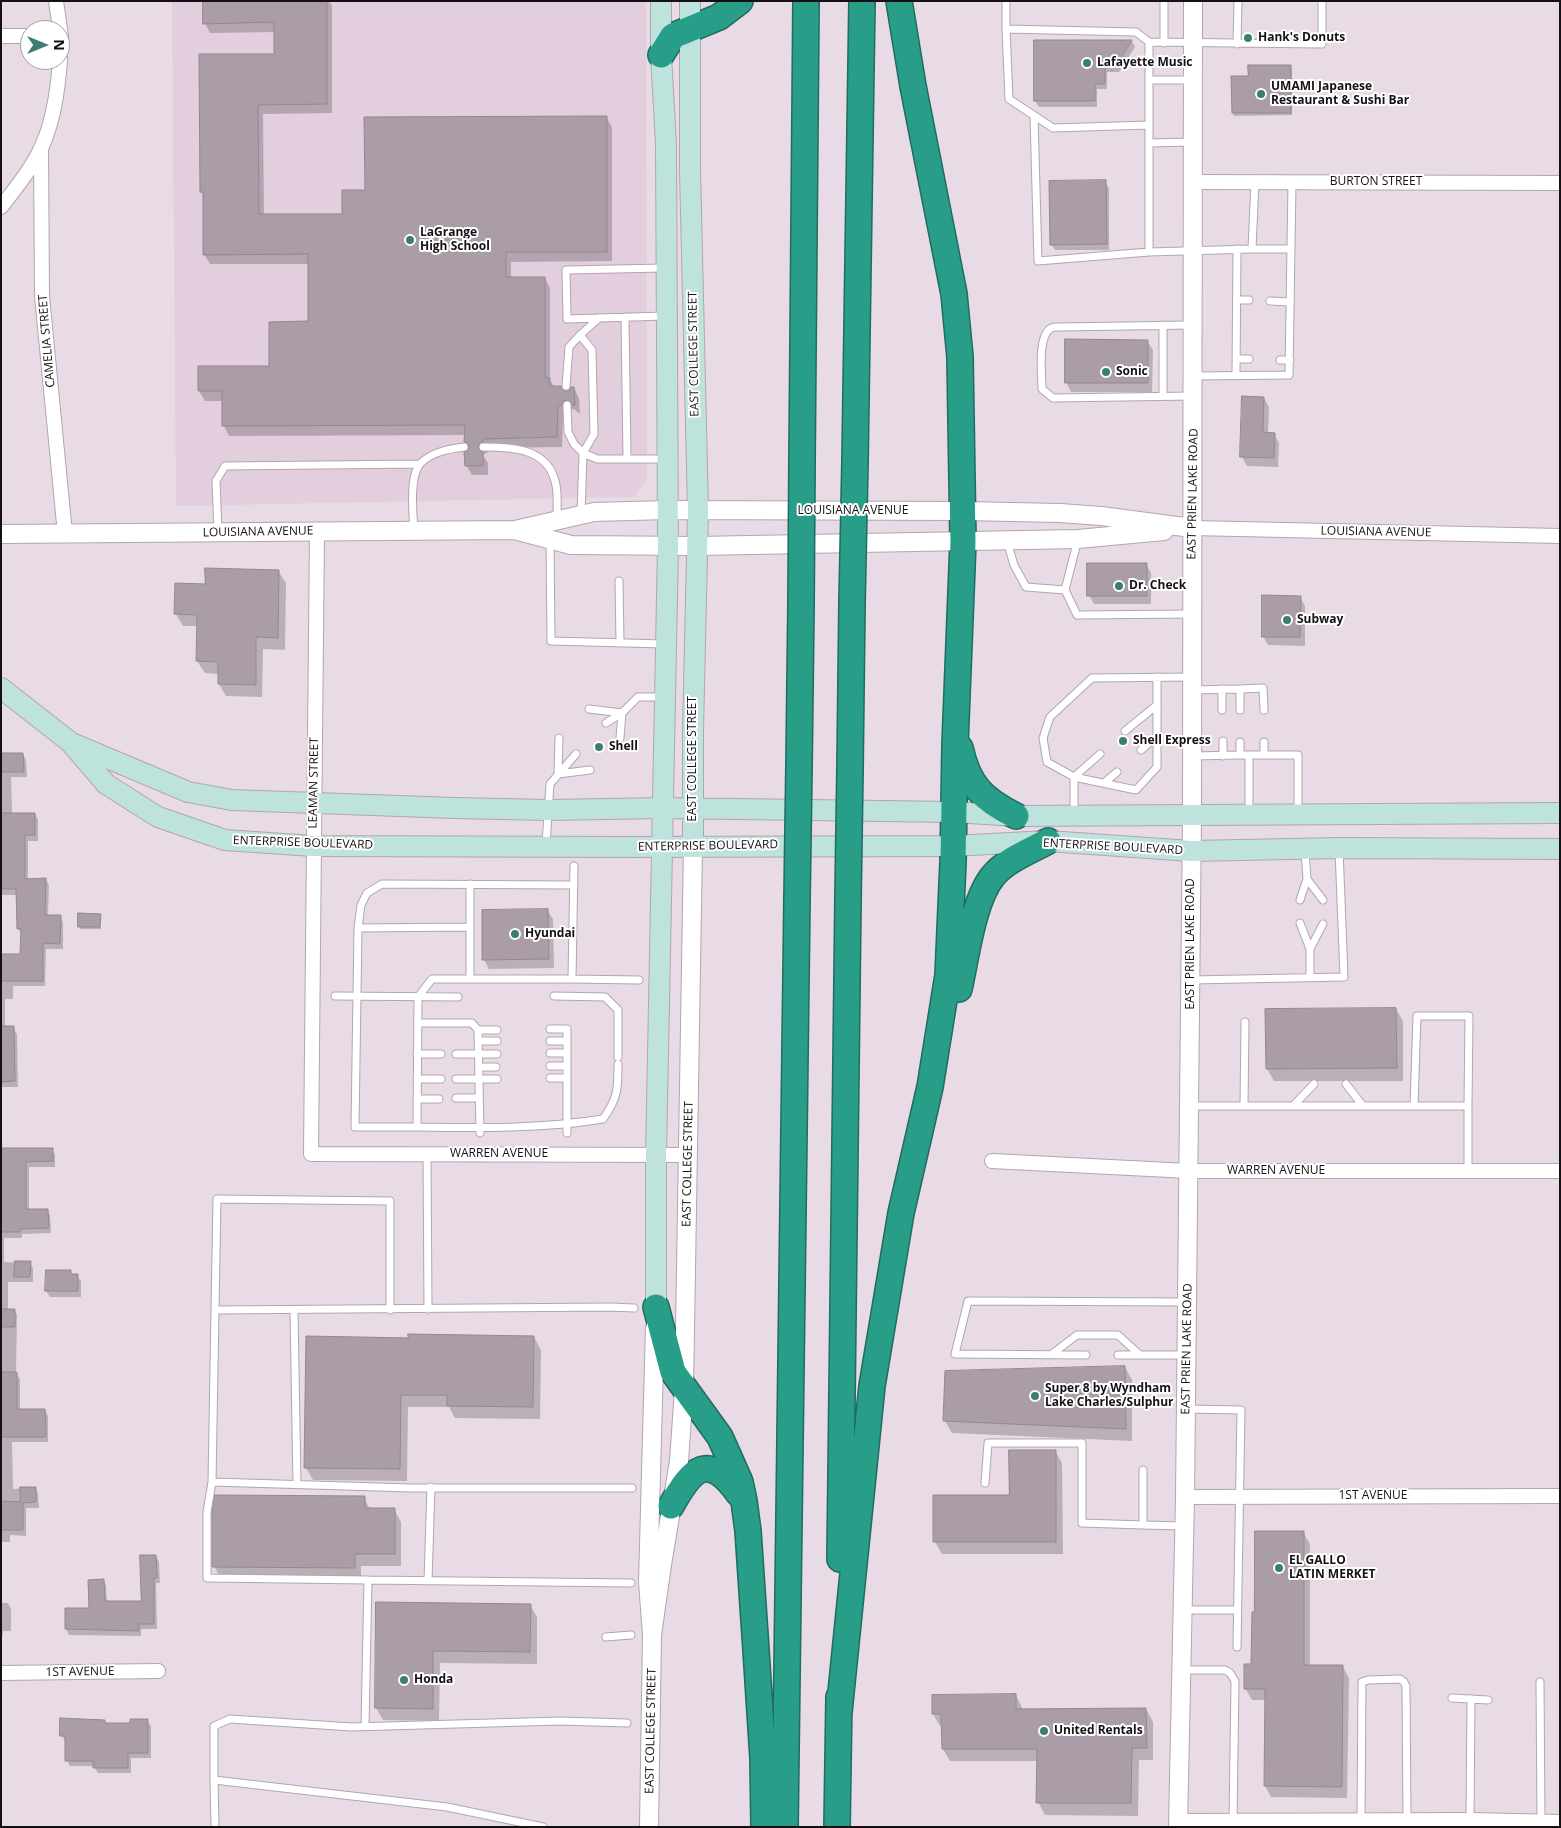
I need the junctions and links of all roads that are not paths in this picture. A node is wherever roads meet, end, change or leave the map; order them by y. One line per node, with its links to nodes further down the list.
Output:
1 (56, 1): 13 (street)
2 (661, 1): 22 (main road, EAST COLLEGE STREET)
3 (690, 1): 14 (main road, EAST COLLEGE STREET)
4 (740, 1): 14 (highway)
5 (806, 1): 279 (highway, bridge)
6 (862, 1): 264 (highway, bridge)
7 (899, 1): 69 (highway)
8 (1006, 1): 15 (lane)
9 (1164, 1): 19 (lane)
10 (1193, 1): 20 (street, EAST PRIEN LAKE ROAD)
11 (1238, 1): 21 (lane)
12 (1322, 1): 21 (lane)
13 (59, 20)
14 (690, 29): 22 (highway); 70 (main road, EAST COLLEGE STREET)
15 (1006, 29): 18 (lane); 26 (lane)
16 (1, 36): 17 (street)
17 (20, 36)
18 (1149, 42): 19 (lane); 24 (lane)
19 (1164, 43): 20 (lane)
20 (1193, 44): 21 (lane); 25 (street, EAST PRIEN LAKE ROAD)
21 (1236, 44)
22 (661, 55): 41 (main road, EAST COLLEGE STREET)
23 (59, 70): 30 (street)
24 (1149, 80): 25 (lane); 27 (lane)
25 (1193, 80): 28 (street, EAST PRIEN LAKE ROAD)
26 (1034, 116): 27 (lane); 40 (lane)
27 (1148, 125): 29 (lane)
28 (1192, 142): 29 (lane); 31 (street, EAST PRIEN LAKE ROAD)
29 (1149, 143): 40 (lane)
30 (41, 149): 35 (street); 79 (street, CAMELIA STREET)
31 (1192, 182): 32 (street, BURTON STREET); 39 (street, EAST PRIEN LAKE ROAD)
32 (1255, 182): 33 (street, BURTON STREET); 37 (lane)
33 (1292, 182): 34 (street, BURTON STREET); 38 (lane)
34 (1560, 183)
35 (1, 207)
36 (1237, 248): 37 (lane); 39 (lane); 42 (lane)
37 (1252, 249): 38 (lane)
38 (1290, 249): 45 (lane)
39 (1193, 250): 40 (lane); 50 (street, EAST PRIEN LAKE ROAD)
40 (1148, 252)
41 (665, 268): 46 (main road, EAST COLLEGE STREET); 48 (lane)
42 (1237, 300): 43 (lane); 52 (lane)
43 (1250, 300)
44 (1270, 301): 45 (lane)
45 (1290, 302): 55 (lane)
46 (665, 316): 47 (lane); 66 (main road, EAST COLLEGE STREET)
47 (625, 317): 48 (lane); 65 (lane)
48 (600, 318): 51 (lane)
49 (1163, 325): 50 (lane); 59 (lane); 59 (lane)
50 (1193, 325): 57 (street, EAST PRIEN LAKE ROAD)
51 (580, 335): 58 (lane); 64 (lane)
52 (1236, 359): 53 (lane); 56 (lane)
53 (1250, 359)
54 (1280, 360): 55 (lane)
55 (1290, 360): 56 (lane)
56 (1236, 375): 57 (lane)
57 (1193, 376): 60 (street, EAST PRIEN LAKE ROAD)
58 (566, 386)
59 (1163, 396): 60 (lane)
60 (1194, 396): 73 (street, EAST PRIEN LAKE ROAD)
61 (567, 405): 64 (lane)
62 (464, 447): 67 (lane)
63 (483, 447): 72 (lane)
64 (584, 452): 65 (lane); 71 (lane)
65 (626, 458): 66 (lane)
66 (666, 458): 68 (main road, EAST COLLEGE STREET)
67 (420, 464): 76 (lane); 77 (lane)
68 (666, 510): 70 (street, LOUISIANA AVENUE); 71 (street, LOUISIANA AVENUE); 85 (main road, EAST COLLEGE STREET)
69 (962, 510): 70 (street, LOUISIANA AVENUE); 73 (street, LOUISIANA AVENUE); 84 (highway)
70 (698, 511): 86 (main road, EAST COLLEGE STREET)
71 (581, 515): 72 (street, LOUISIANA AVENUE)
72 (557, 520): 74 (street, LOUISIANA AVENUE)
73 (1192, 528): 80 (street, LOUISIANA AVENUE); 81 (street, LOUISIANA AVENUE); 89 (street, EAST PRIEN LAKE ROAD)
74 (515, 530): 76 (street, LOUISIANA AVENUE); 82 (street, LOUISIANA AVENUE)
75 (317, 531): 76 (street, LOUISIANA AVENUE); 77 (street, LOUISIANA AVENUE); 127 (street, LEAMAN STREET)
76 (414, 531)
77 (218, 532): 79 (street, LOUISIANA AVENUE)
78 (1, 534): 79 (street, LOUISIANA AVENUE)
79 (64, 534)
80 (1560, 536)
81 (1078, 538): 83 (street, LOUISIANA AVENUE); 88 (lane)
82 (550, 539): 85 (street, LOUISIANA AVENUE); 90 (lane)
83 (1007, 541): 84 (street, LOUISIANA AVENUE); 88 (lane)
84 (962, 542): 86 (street, LOUISIANA AVENUE); 105 (highway)
85 (668, 546): 86 (street, LOUISIANA AVENUE); 91 (main road, EAST COLLEGE STREET)
86 (697, 546): 129 (main road, EAST COLLEGE STREET)
87 (618, 581): 90 (lane)
88 (1065, 590): 89 (lane)
89 (1192, 614): 93 (street, EAST PRIEN LAKE ROAD)
90 (620, 643): 91 (lane)
91 (666, 644): 97 (main road, EAST COLLEGE STREET)
92 (1156, 677): 93 (lane); 98 (lane); 125 (lane)
93 (1192, 683): 95 (lane); 118 (street, EAST PRIEN LAKE ROAD)
94 (1, 688): 111 (main road)
95 (1222, 689): 96 (lane); 100 (lane)
96 (1240, 689): 101 (lane); 102 (lane)
97 (665, 697): 103 (lane); 128 (main road, EAST COLLEGE STREET)
98 (1157, 705): 106 (lane); 107 (lane)
99 (589, 709): 103 (lane)
100 (1222, 710)
101 (1240, 710)
102 (1264, 710)
103 (622, 714): 104 (lane); 109 (lane)
104 (606, 723)
105 (956, 725): 131 (highway); 137 (highway)
106 (1125, 731)
107 (1157, 736): 114 (lane); 126 (lane)
108 (560, 738): 124 (lane)
109 (620, 738)
110 (1223, 741): 119 (lane)
111 (70, 742): 127 (main road); 140 (main road, ENTERPRISE BOULEVARD)
112 (1240, 742): 120 (lane)
113 (1264, 742): 117 (lane)
114 (1141, 750)
115 (576, 754): 124 (lane)
116 (1100, 754): 125 (lane)
117 (1264, 755): 121 (lane); 135 (lane)
118 (1192, 756): 119 (lane); 133 (street, EAST PRIEN LAKE ROAD)
119 (1223, 756): 120 (lane)
120 (1240, 756): 121 (lane)
121 (1249, 756): 134 (lane)
122 (590, 770): 124 (lane)
123 (1117, 772): 126 (lane)
124 (558, 774): 130 (lane)
125 (1074, 777): 126 (lane); 138 (lane)
126 (1104, 783)
127 (313, 803): 130 (main road); 140 (street, LEAMAN STREET)
128 (664, 808): 129 (main road); 130 (main road); 144 (main road, EAST COLLEGE STREET)
129 (693, 808): 131 (main road); 141 (main road, EAST COLLEGE STREET)
130 (548, 810): 143 (lane)
131 (954, 812): 137 (main road); 142 (highway)
132 (1560, 813): 136 (main road)
133 (1192, 815): 134 (main road); 138 (main road); 148 (street, EAST PRIEN LAKE ROAD)
134 (1249, 815): 135 (main road)
135 (1298, 815): 136 (main road)
136 (1339, 815): 145 (main road)
137 (1016, 816): 138 (main road)
138 (1074, 816)
139 (1048, 842): 142 (main road, ENTERPRISE BOULEVARD); 148 (main road, ENTERPRISE BOULEVARD); 199 (highway)
140 (313, 846): 143 (main road, ENTERPRISE BOULEVARD); 214 (street, LEAMAN STREET)
141 (693, 846): 142 (main road, ENTERPRISE BOULEVARD); 144 (main road, ENTERPRISE BOULEVARD); 217 (street, EAST COLLEGE STREET)
142 (953, 846): 199 (highway)
143 (546, 847): 144 (main road, ENTERPRISE BOULEVARD)
144 (663, 847): 216 (main road, EAST COLLEGE STREET)
145 (1339, 848): 146 (main road, ENTERPRISE BOULEVARD); 147 (main road, ENTERPRISE BOULEVARD); 160 (lane)
146 (1305, 849): 148 (main road, ENTERPRISE BOULEVARD); 150 (lane)
147 (1560, 849)
148 (1191, 851): 164 (street, EAST PRIEN LAKE ROAD)
149 (574, 866): 152 (lane)
150 (1307, 879): 153 (lane); 154 (lane)
151 (470, 884): 152 (lane); 157 (lane); 158 (lane)
152 (574, 885): 162 (lane)
153 (1300, 900)
154 (1323, 900)
155 (1300, 924): 159 (lane)
156 (1323, 924): 159 (lane)
157 (470, 927): 158 (lane); 161 (lane)
158 (358, 928): 169 (lane)
159 (1310, 949): 160 (lane)
160 (1310, 978): 164 (lane)
161 (470, 979): 162 (lane); 166 (lane)
162 (572, 979): 163 (lane)
163 (639, 980)
164 (1190, 980): 204 (street, EAST PRIEN LAKE ROAD)
165 (335, 996): 169 (lane)
166 (418, 996): 167 (lane); 169 (lane); 171 (lane)
167 (458, 996)
168 (554, 996): 210 (lane)
169 (357, 997): 211 (lane)
170 (1245, 1022): 205 (lane)
171 (418, 1023): 173 (lane); 181 (lane)
172 (550, 1029): 178 (lane)
173 (478, 1030): 174 (lane); 175 (lane)
174 (497, 1030)
175 (478, 1041): 176 (lane); 184 (lane)
176 (497, 1041)
177 (550, 1041): 178 (lane)
178 (567, 1041): 180 (lane)
179 (550, 1053): 180 (lane)
180 (567, 1053): 188 (lane)
181 (417, 1054): 182 (lane); 196 (lane)
182 (441, 1054)
183 (456, 1054): 184 (lane)
184 (479, 1054): 185 (lane); 186 (lane)
185 (497, 1054)
186 (479, 1066): 189 (lane); 192 (lane)
187 (550, 1066): 188 (lane)
188 (567, 1066): 195 (lane)
189 (496, 1067)
190 (441, 1078): 196 (lane)
191 (456, 1078): 192 (lane)
192 (479, 1078): 193 (lane); 201 (lane)
193 (497, 1078)
194 (550, 1078): 195 (lane)
195 (567, 1078): 210 (lane)
196 (417, 1079): 202 (lane)
197 (1314, 1084): 206 (lane)
198 (1346, 1084): 207 (lane)
199 (930, 1087): 264 (highway)
200 (456, 1098): 201 (lane)
201 (480, 1098): 212 (lane)
202 (417, 1099): 203 (lane); 211 (lane)
203 (439, 1099)
204 (1189, 1106): 205 (lane); 219 (street, EAST PRIEN LAKE ROAD)
205 (1244, 1106): 206 (lane)
206 (1292, 1106): 207 (lane)
207 (1363, 1106): 208 (lane)
208 (1414, 1106): 209 (lane); 209 (lane)
209 (1468, 1106): 220 (lane)
210 (567, 1125): 212 (lane); 213 (lane)
211 (416, 1127): 212 (lane)
212 (480, 1131)
213 (567, 1133)
214 (311, 1154): 215 (street, WARREN AVENUE)
215 (427, 1154): 216 (street, WARREN AVENUE); 224 (lane)
216 (656, 1155): 217 (street, WARREN AVENUE); 223 (main road, EAST COLLEGE STREET)
217 (688, 1155): 233 (street, EAST COLLEGE STREET)
218 (992, 1161): 219 (street, WARREN AVENUE)
219 (1188, 1170): 220 (street, WARREN AVENUE); 222 (street, EAST PRIEN LAKE ROAD)
220 (1468, 1171): 221 (street, WARREN AVENUE)
221 (1560, 1171)
222 (1187, 1302): 228 (lane); 232 (street, EAST PRIEN LAKE ROAD)
223 (645, 1307): 224 (lane); 233 (highway); 253 (street, EAST COLLEGE STREET)
224 (428, 1309): 226 (lane)
225 (215, 1310): 226 (lane); 227 (lane); 236 (lane)
226 (390, 1310): 227 (lane)
227 (294, 1311): 238 (lane)
228 (1052, 1354): 229 (lane); 231 (lane)
229 (1086, 1355)
230 (1118, 1355): 231 (lane)
231 (1140, 1355): 232 (lane)
232 (1187, 1355): 234 (street, EAST PRIEN LAKE ROAD)
233 (684, 1389): 244 (highway); 245 (street, EAST COLLEGE STREET)
234 (1186, 1409): 241 (lane); 243 (street, EAST PRIEN LAKE ROAD)
235 (1143, 1470): 246 (lane)
236 (212, 1482): 238 (lane); 248 (lane)
237 (985, 1483): 246 (lane)
238 (297, 1484): 239 (lane)
239 (431, 1487): 240 (lane); 249 (lane)
240 (632, 1488)
241 (1240, 1496): 242 (street, 1ST AVENUE); 243 (street, 1ST AVENUE); 252 (lane)
242 (1560, 1496)
243 (1186, 1497): 247 (street, EAST PRIEN LAKE ROAD)
244 (744, 1501): 245 (highway); 278 (highway)
245 (672, 1506): 253 (street, EAST COLLEGE STREET)
246 (1143, 1524): 247 (lane)
247 (1184, 1526): 251 (street, EAST PRIEN LAKE ROAD)
248 (368, 1580): 249 (lane); 266 (lane)
249 (428, 1581): 250 (lane)
250 (631, 1583)
251 (1183, 1610): 252 (lane); 257 (street, EAST PRIEN LAKE ROAD)
252 (1236, 1610): 256 (lane)
253 (652, 1634): 277 (street, EAST COLLEGE STREET)
254 (632, 1635): 255 (lane)
255 (606, 1637)
256 (1236, 1647)
257 (1181, 1670): 269 (lane); 274 (street, EAST PRIEN LAKE ROAD)
258 (158, 1671): 259 (street, 1ST AVENUE)
259 (1, 1673)
260 (1540, 1682): 272 (lane)
261 (1452, 1698): 262 (lane)
262 (1471, 1698): 263 (lane); 271 (lane)
263 (1488, 1700)
264 (839, 1712): 280 (highway)
265 (627, 1723): 266 (lane)
266 (365, 1726): 267 (lane)
267 (214, 1780): 275 (lane); 276 (lane)
268 (1407, 1820): 270 (street); 270 (lane); 271 (street)
269 (1234, 1821): 270 (street); 274 (street)
270 (1361, 1821)
271 (1463, 1822): 272 (street)
272 (1541, 1822): 273 (street)
273 (1560, 1822)
274 (1178, 1824)
275 (215, 1827)
276 (543, 1827)
277 (650, 1827)
278 (764, 1827)
279 (785, 1827)
280 (837, 1827)

